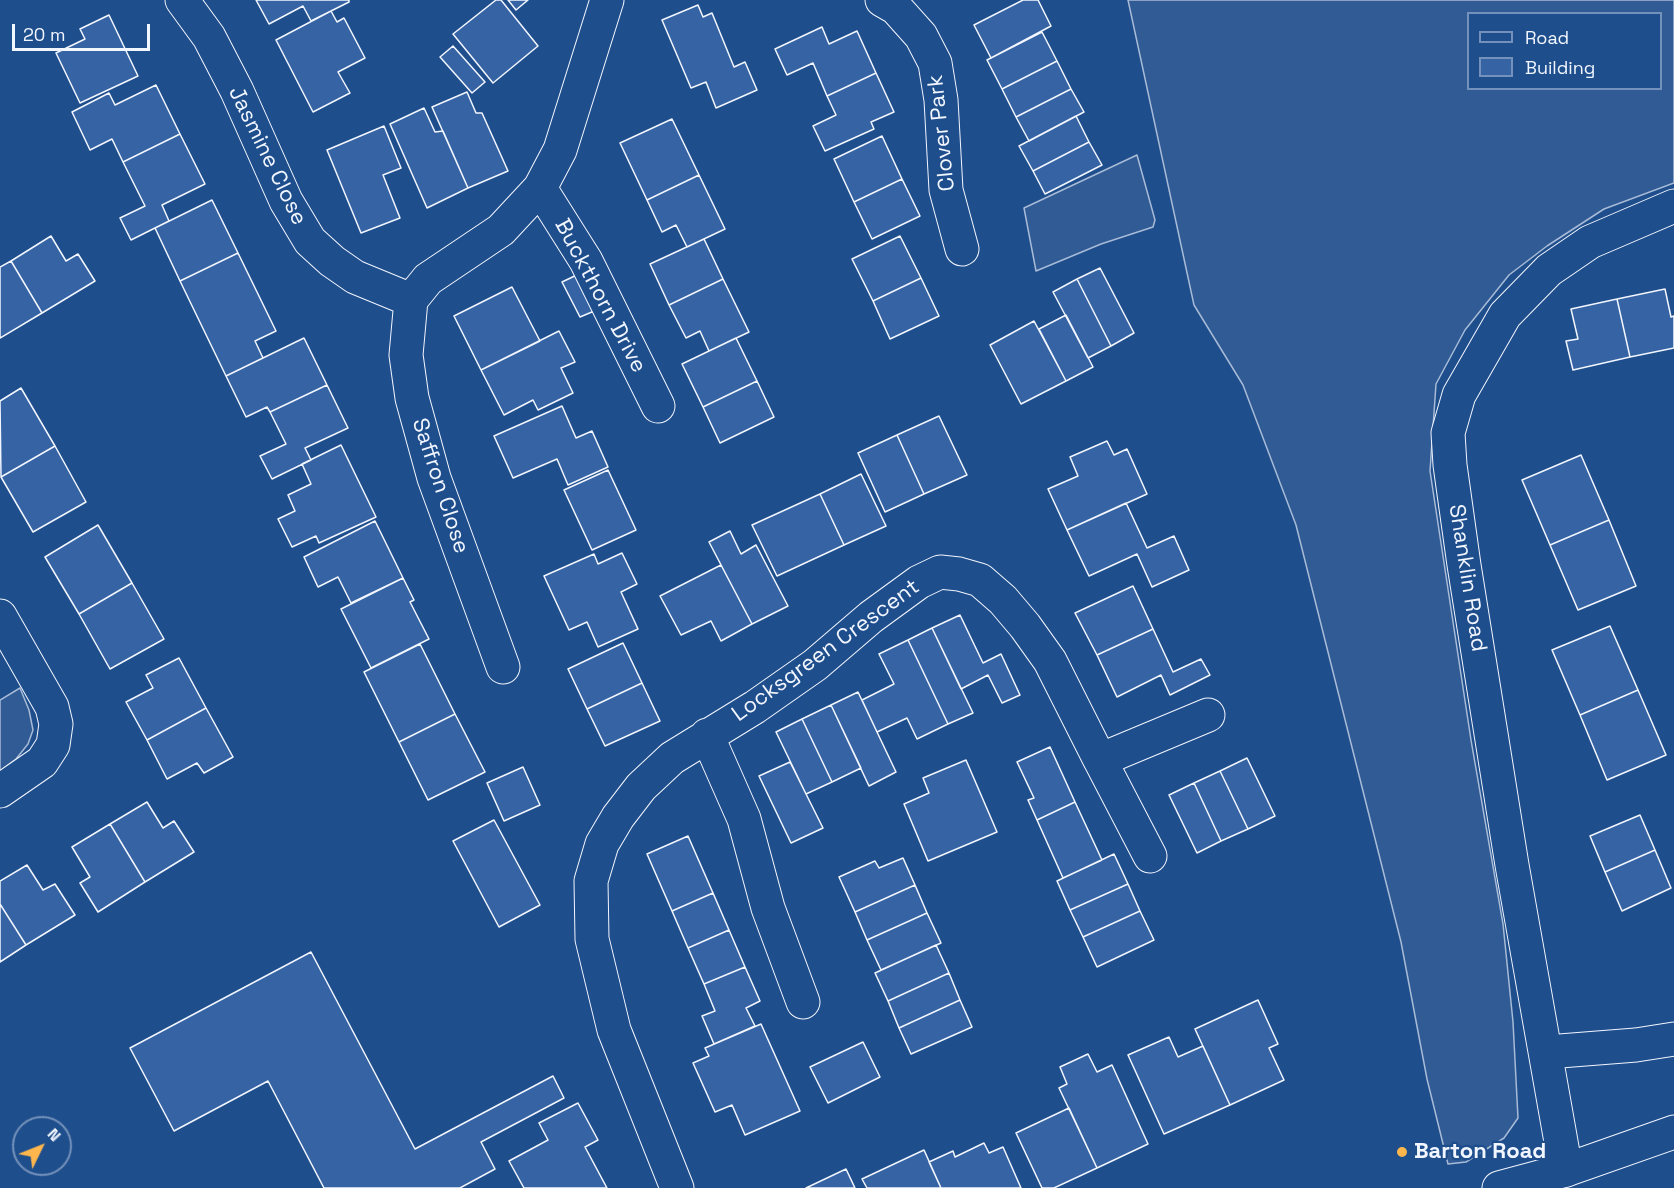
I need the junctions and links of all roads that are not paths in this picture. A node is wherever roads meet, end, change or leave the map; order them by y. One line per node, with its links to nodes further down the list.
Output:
1 (182, 0): 7 (street, Jasmine Close)
2 (606, 0): 4 (street, Buckthorn Drive)
3 (882, 0): 6 (street, Clover Park)
4 (540, 188): 7 (street, Buckthorn Drive); 8 (street, Buckthorn Drive)
5 (1674, 206): 18 (street, Shanklin Road)
6 (962, 249)
7 (411, 300): 10 (street, Saffron Close)
8 (658, 406)
9 (0, 616): 14 (street)
10 (503, 667)
11 (1208, 716): 13 (street)
12 (707, 735): 13 (street, Locksgreen Crescent); 16 (street, Locksgreen Crescent); 21 (street, Locksgreen Crescent)
13 (1100, 760): 15 (street, Locksgreen Crescent)
14 (0, 791)
15 (1150, 856)
16 (803, 1002)
17 (1674, 1039): 18 (street)
18 (1547, 1052): 20 (street, Shanklin Road)
19 (1674, 1132): 20 (street)
20 (1566, 1170): 22 (street)
21 (677, 1188)
22 (1499, 1188)

